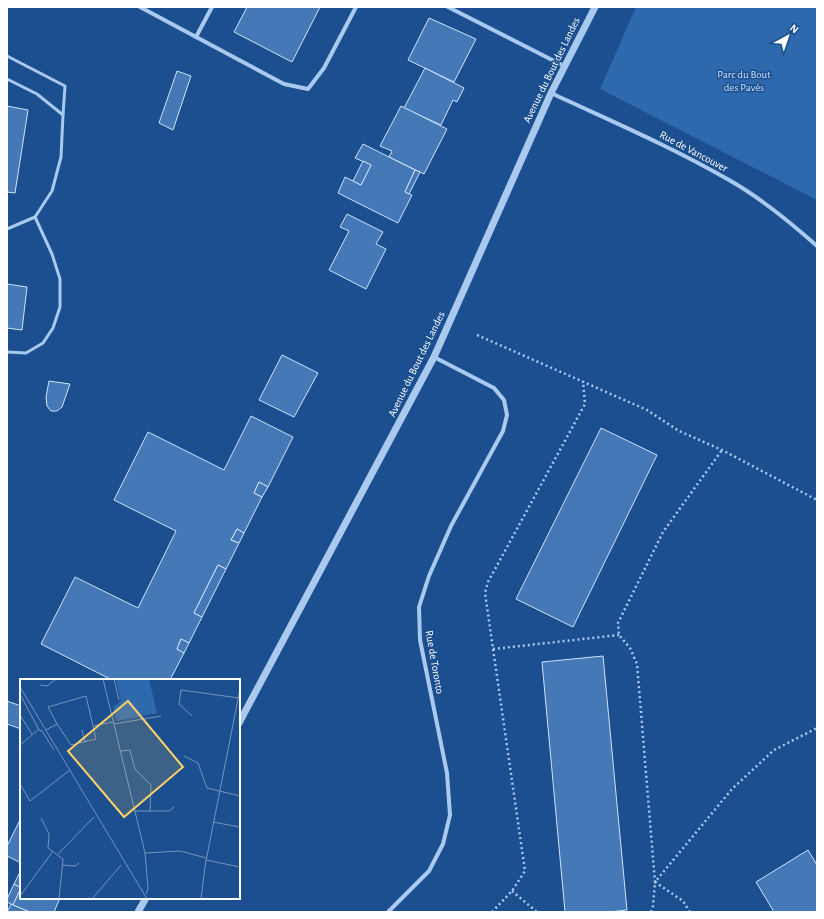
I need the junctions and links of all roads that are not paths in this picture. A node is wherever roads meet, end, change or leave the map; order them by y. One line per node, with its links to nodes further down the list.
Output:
1 (140, 7): 6 (street)
2 (212, 7): 6 (street)
3 (356, 7): 6 (street)
4 (448, 7): 8 (street)
5 (595, 7): 8 (street, Avenue du Bout des Landes)
6 (196, 37)
7 (7, 56): 11 (lane)
8 (564, 66): 10 (street, Avenue du Bout des Landes)
9 (7, 79): 11 (lane)
10 (551, 93): 14 (street, Rue de Vancouver); 16 (street, Avenue du Bout des Landes)
11 (63, 115): 12 (lane)
12 (35, 217): 13 (lane); 15 (lane)
13 (7, 229)
14 (817, 246)
15 (7, 352)
16 (434, 357): 17 (street, Avenue du Bout des Landes); 20 (street, Rue de Toronto)
17 (240, 721)
18 (145, 899): 19 (street)
19 (138, 912)
20 (388, 912)

